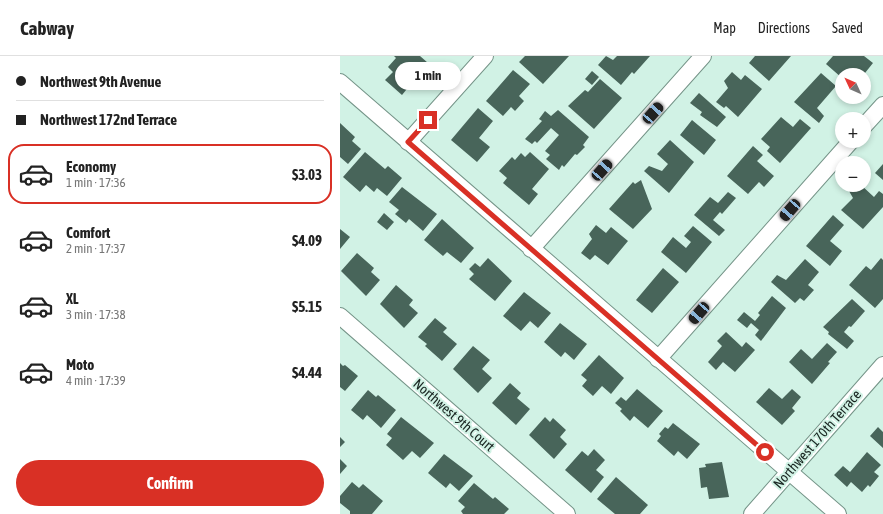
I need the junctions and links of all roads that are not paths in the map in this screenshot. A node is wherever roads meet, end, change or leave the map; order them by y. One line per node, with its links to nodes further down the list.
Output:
1 (485, 56): 6 (street)
2 (703, 56): 8 (street)
3 (340, 82): 6 (street)
4 (883, 105): 5 (street)
5 (871, 118)
6 (408, 142): 8 (street)
7 (845, 148): 10 (street)
8 (532, 249): 10 (street)
9 (340, 316): 13 (street, Northwest 9th Court)
10 (658, 359): 12 (street)
11 (883, 365): 12 (street, Northwest 170th Terrace)
12 (788, 472): 14 (street, Northwest 170th Terrace); 15 (street)
13 (568, 514)
14 (752, 514)
15 (838, 514)

